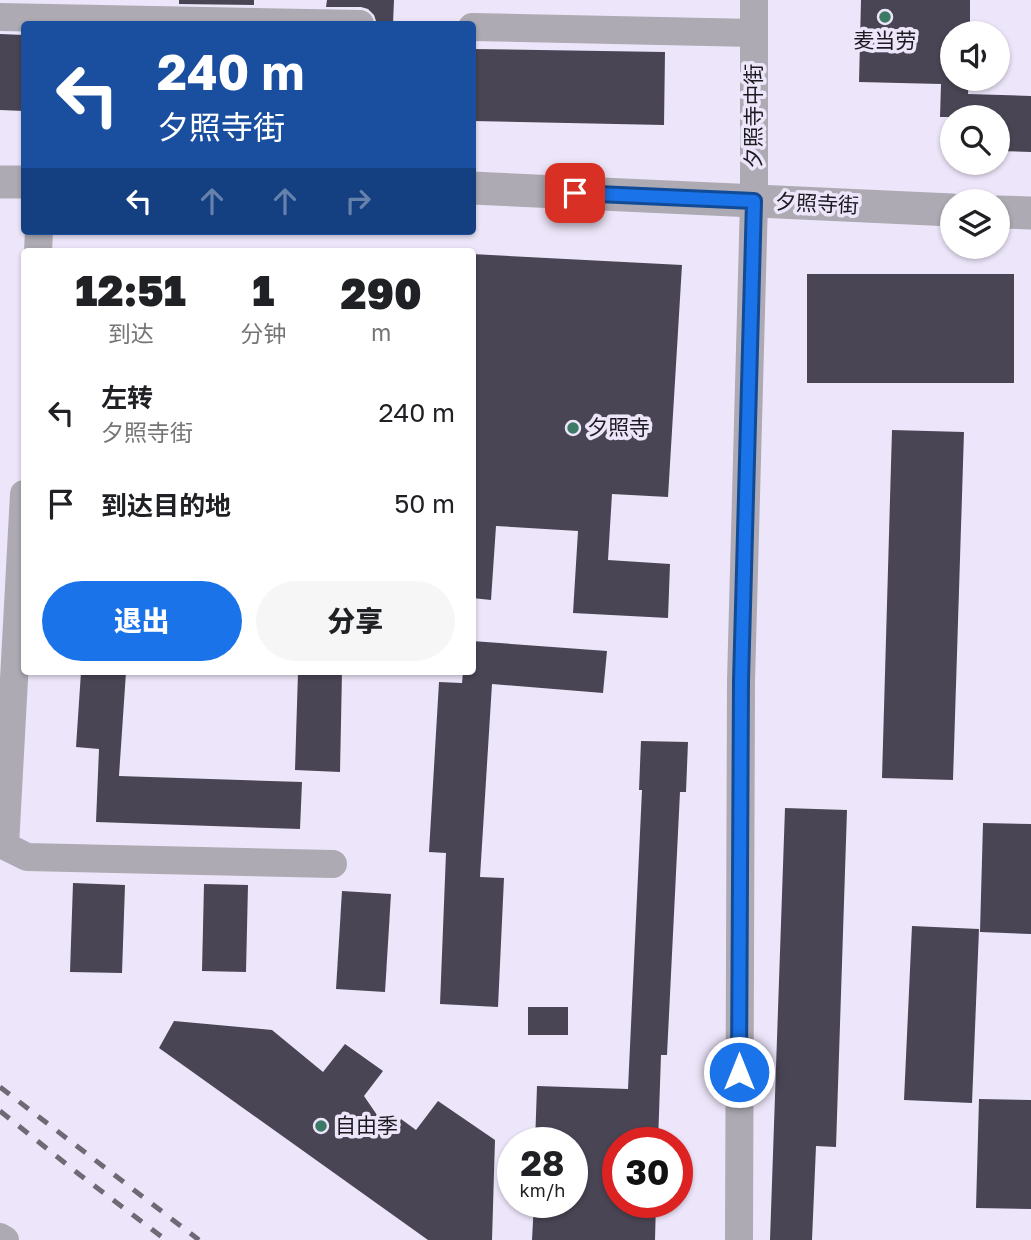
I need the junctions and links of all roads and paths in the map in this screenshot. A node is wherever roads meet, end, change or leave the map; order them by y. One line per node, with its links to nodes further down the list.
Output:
1 (754, 0): 5 (street, 夕照寺中街)
2 (0, 17): 3 (street)
3 (206, 21)
4 (476, 27): 5 (street)
5 (754, 33): 9 (street, 夕照寺中街)
6 (0, 182): 7 (street)
7 (21, 182)
8 (476, 188): 9 (street, 夕照寺街)
9 (754, 201): 10 (street, 夕照寺街); 17 (street, 夕照寺中街)
10 (940, 209)
11 (1010, 212): 12 (street)
12 (1031, 213)
13 (21, 550): 14 (street)
14 (333, 864)
15 (0, 1237): 16 (street)
16 (5, 1240)
17 (738, 1240)

